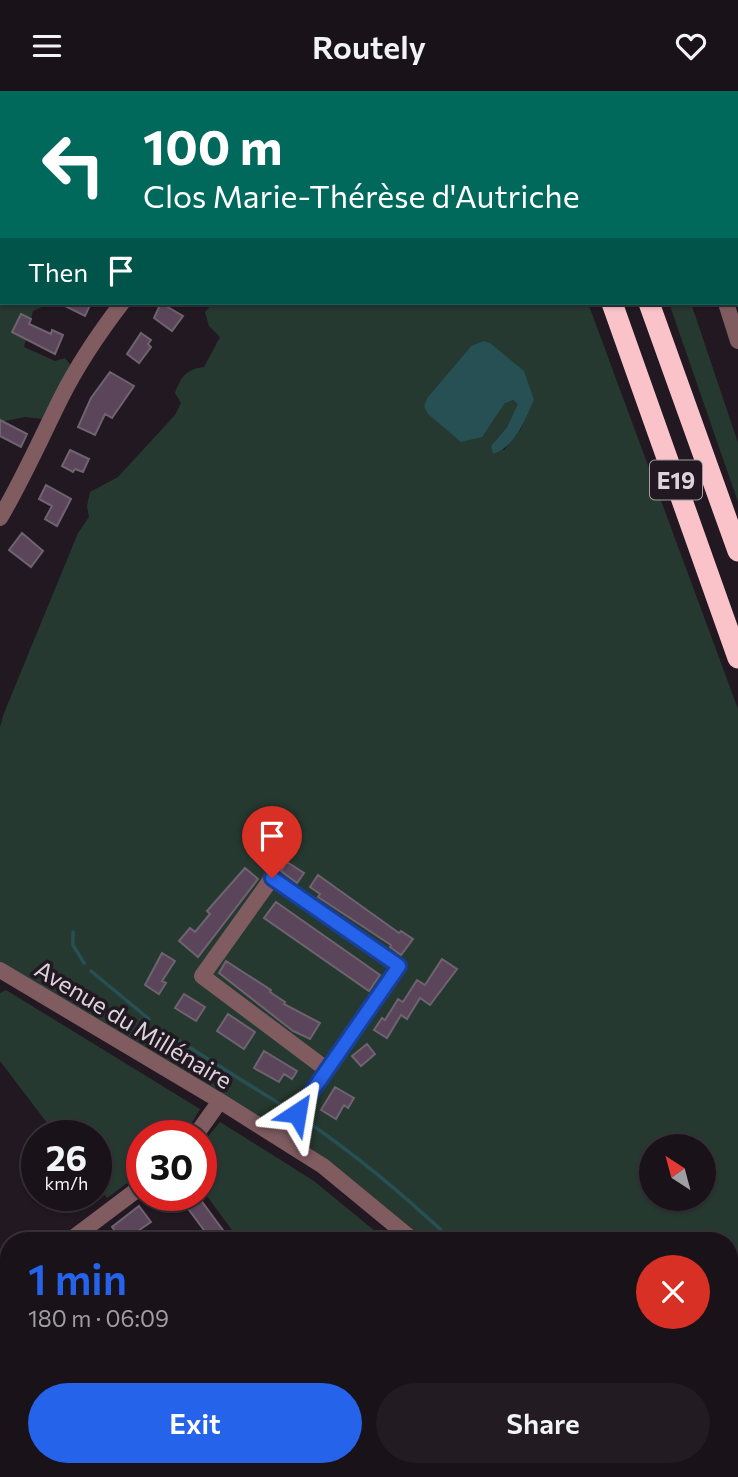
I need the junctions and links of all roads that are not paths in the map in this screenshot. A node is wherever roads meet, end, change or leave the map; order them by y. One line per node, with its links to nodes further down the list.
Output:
1 (121, 305): 6 (street)
2 (613, 305): 8 (highway, E19)
3 (650, 305): 7 (highway, E19)
4 (727, 305): 5 (street)
5 (738, 341)
6 (0, 518)
7 (738, 551)
8 (738, 658)
9 (0, 970): 11 (street, Avenue du Millénaire)
10 (326, 1069): 10 (street); 13 (street)
11 (220, 1101): 12 (street); 13 (street, Avenue du Millénaire)
12 (206, 1120)
13 (280, 1139): 16 (street, Avenue du Millénaire)
14 (126, 1198): 15 (street)
15 (81, 1232)
16 (403, 1232)

